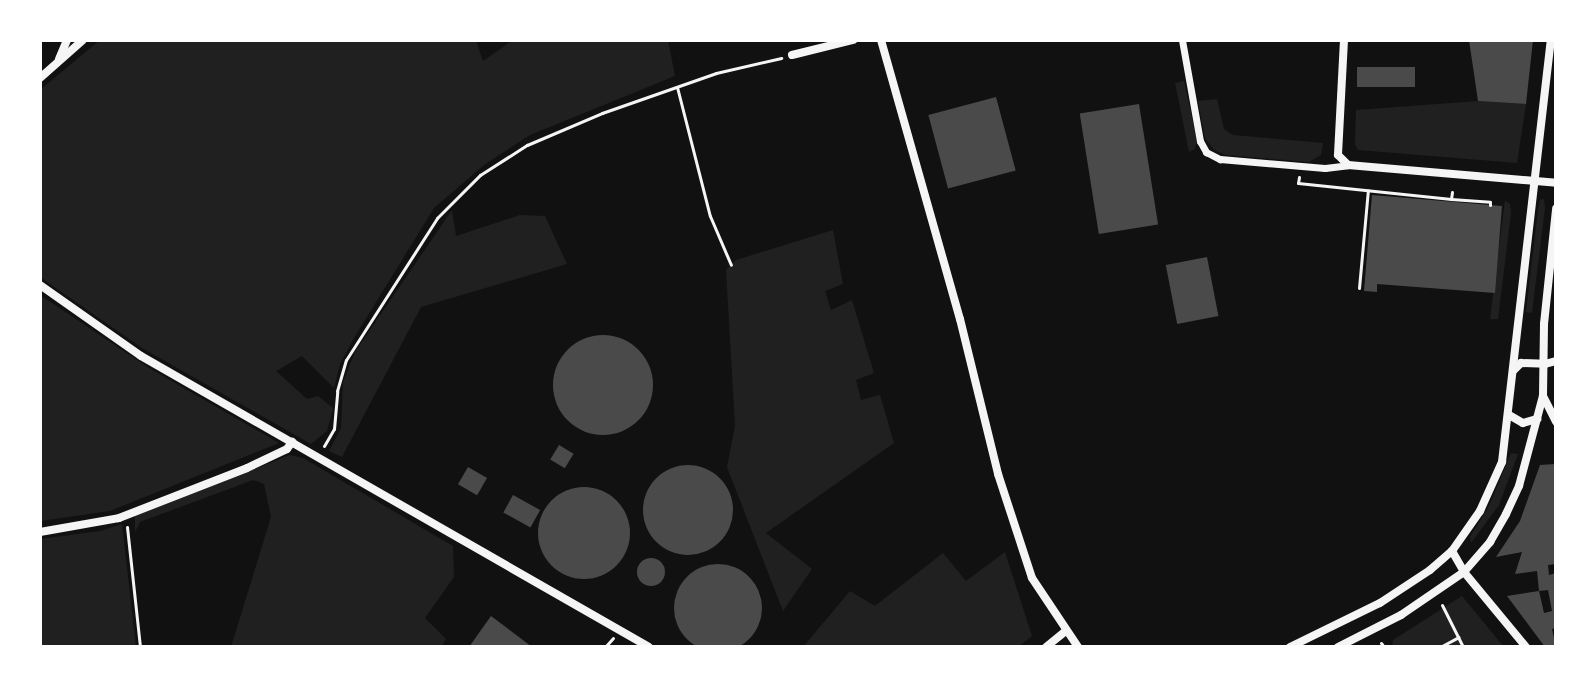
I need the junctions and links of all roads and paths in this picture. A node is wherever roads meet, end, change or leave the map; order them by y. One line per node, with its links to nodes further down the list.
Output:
1 (67, 40): 9 (street)
2 (83, 40): 9 (street)
3 (853, 40): 8 (street)
4 (881, 40): 40 (street)
5 (1182, 40): 13 (street)
6 (1344, 40): 12 (street)
7 (1551, 40): 14 (street)
8 (792, 55): 11 (path)
9 (57, 63): 10 (street)
10 (40, 78)
11 (677, 87): 21 (path); 32 (path)
12 (1348, 165): 13 (street); 14 (street)
13 (1300, 166): 16 (path)
14 (1533, 181): 15 (street); 26 (street)
15 (1556, 183)
16 (1368, 190): 18 (path); 23 (path)
17 (1452, 192): 18 (path)
18 (1451, 199): 19 (path)
19 (1490, 205)
20 (1556, 209): 25 (street)
21 (731, 265)
22 (40, 285): 31 (street)
23 (1359, 288)
24 (1556, 361): 25 (street)
25 (1545, 364): 26 (street); 27 (street)
26 (1514, 371): 28 (street)
27 (1543, 396): 29 (street); 30 (street)
28 (1509, 415): 29 (street); 35 (street)
29 (1537, 419): 36 (street)
30 (1556, 422)
31 (292, 442): 32 (street); 33 (street)
32 (317, 456): 43 (street)
33 (126, 516): 34 (street); 42 (path)
34 (40, 532)
35 (1452, 551): 36 (street); 37 (street)
36 (1464, 572): 39 (street); 50 (street)
37 (1391, 597): 39 (street); 46 (street)
38 (1442, 605): 41 (path)
39 (1401, 615): 47 (street)
40 (1066, 631): 44 (street); 45 (street)
41 (1459, 637): 48 (path); 49 (path)
42 (140, 647)
43 (649, 647)
44 (1046, 647)
45 (1078, 647)
46 (1290, 647)
47 (1338, 647)
48 (1440, 647)
49 (1463, 647)
50 (1526, 647)

